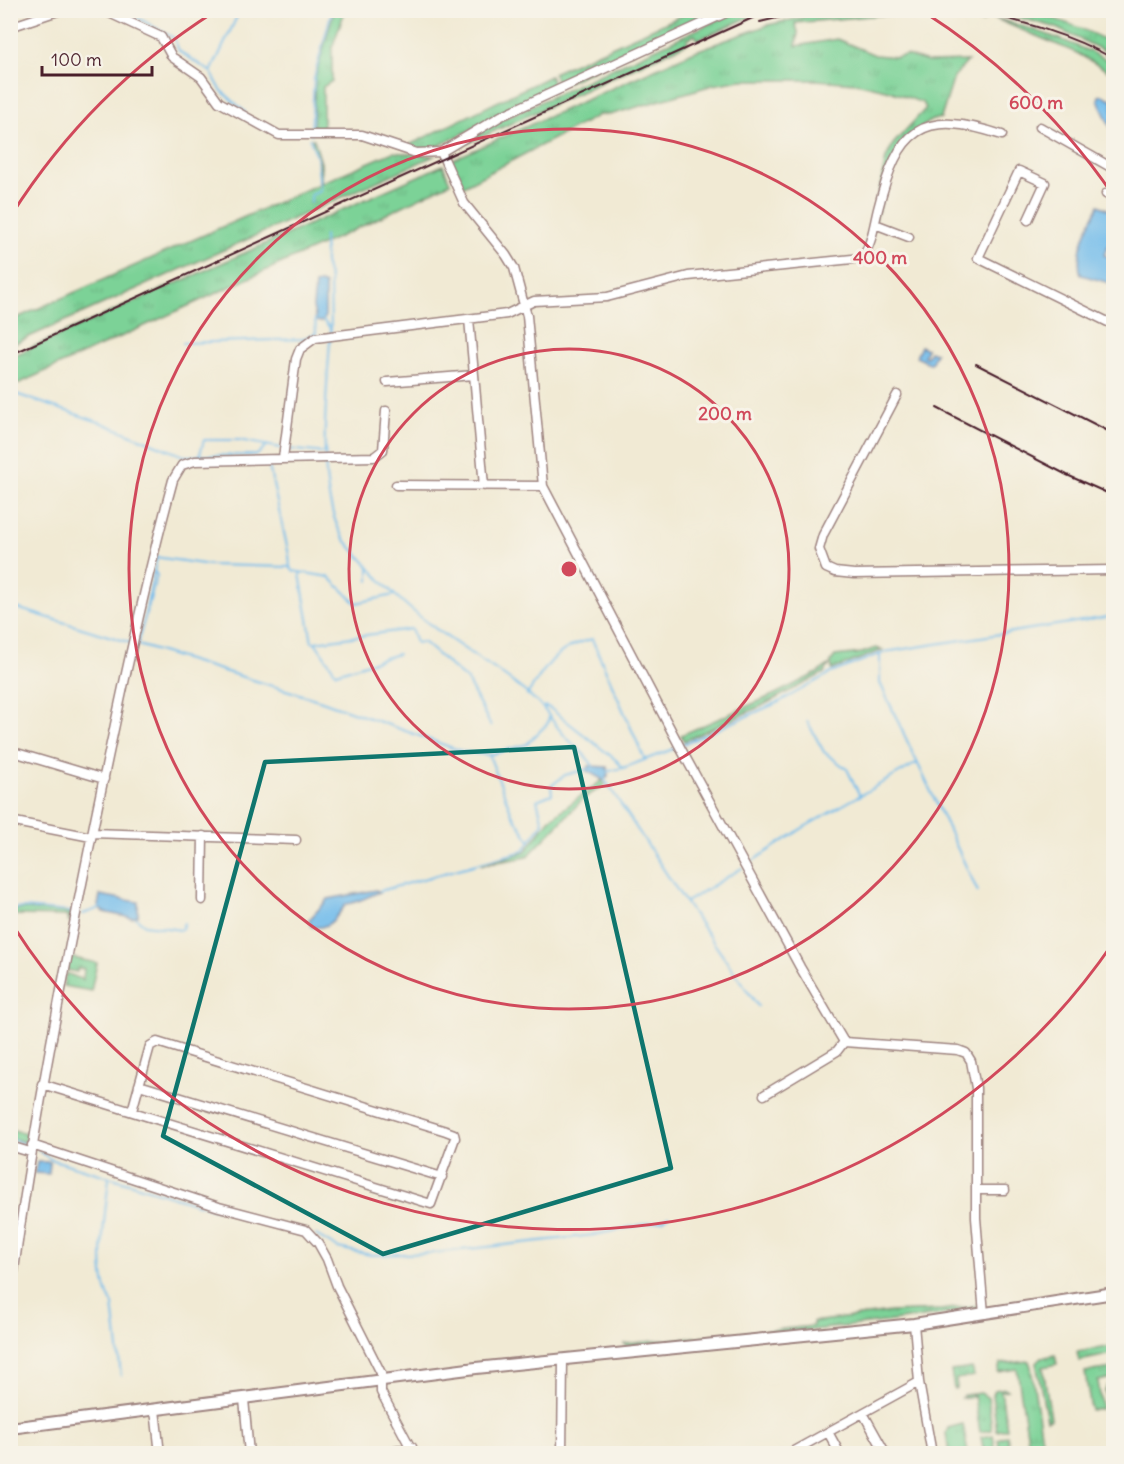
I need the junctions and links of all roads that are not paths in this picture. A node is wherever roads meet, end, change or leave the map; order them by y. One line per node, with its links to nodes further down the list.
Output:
1 (61, 10): 4 (street)
2 (103, 10): 7 (street)
3 (732, 10): 7 (street)
4 (10, 27)
5 (1040, 127): 8 (street)
6 (1002, 135): 10 (street)
7 (441, 152): 12 (street)
8 (1113, 169)
9 (1028, 219): 14 (street)
10 (875, 224): 11 (street); 12 (street)
11 (909, 237)
12 (523, 305): 13 (street); 22 (street)
13 (469, 319): 15 (street); 19 (street)
14 (1113, 325)
15 (474, 375): 16 (street); 21 (street)
16 (387, 382)
17 (897, 395): 23 (street)
18 (387, 411): 19 (street)
19 (283, 458): 25 (street)
20 (396, 485): 21 (street)
21 (484, 486): 22 (street)
22 (543, 486): 31 (street)
23 (1113, 570)
24 (10, 751): 25 (street)
25 (104, 780): 27 (street)
26 (10, 821): 27 (street)
27 (92, 835): 28 (street); 32 (street)
28 (203, 836): 29 (street); 30 (street)
29 (296, 840)
30 (202, 900)
31 (844, 1042): 34 (street); 39 (street)
32 (42, 1084): 35 (street); 37 (street)
33 (139, 1085): 35 (street); 38 (street); 38 (street)
34 (764, 1095)
35 (132, 1111): 38 (street)
36 (10, 1146): 37 (street)
37 (31, 1148): 42 (street); 46 (street)
38 (442, 1177)
39 (976, 1190): 40 (street); 43 (street)
40 (1005, 1190)
41 (1113, 1293): 43 (main road)
42 (10, 1300)
43 (984, 1314): 44 (main road)
44 (914, 1324): 45 (main road); 47 (street)
45 (563, 1359): 46 (main road); 57 (street)
46 (382, 1381): 48 (main road); 53 (street)
47 (919, 1382): 50 (street); 61 (street)
48 (244, 1399): 49 (main road); 55 (street)
49 (155, 1410): 51 (main road); 54 (street)
50 (863, 1413): 52 (street); 60 (street)
51 (10, 1428)
52 (828, 1432): 58 (street); 59 (street)
53 (413, 1450): 56 (street)
54 (160, 1454)
55 (249, 1454)
56 (375, 1454)
57 (562, 1454)
58 (788, 1454)
59 (840, 1454)
60 (886, 1454)
61 (932, 1454)

